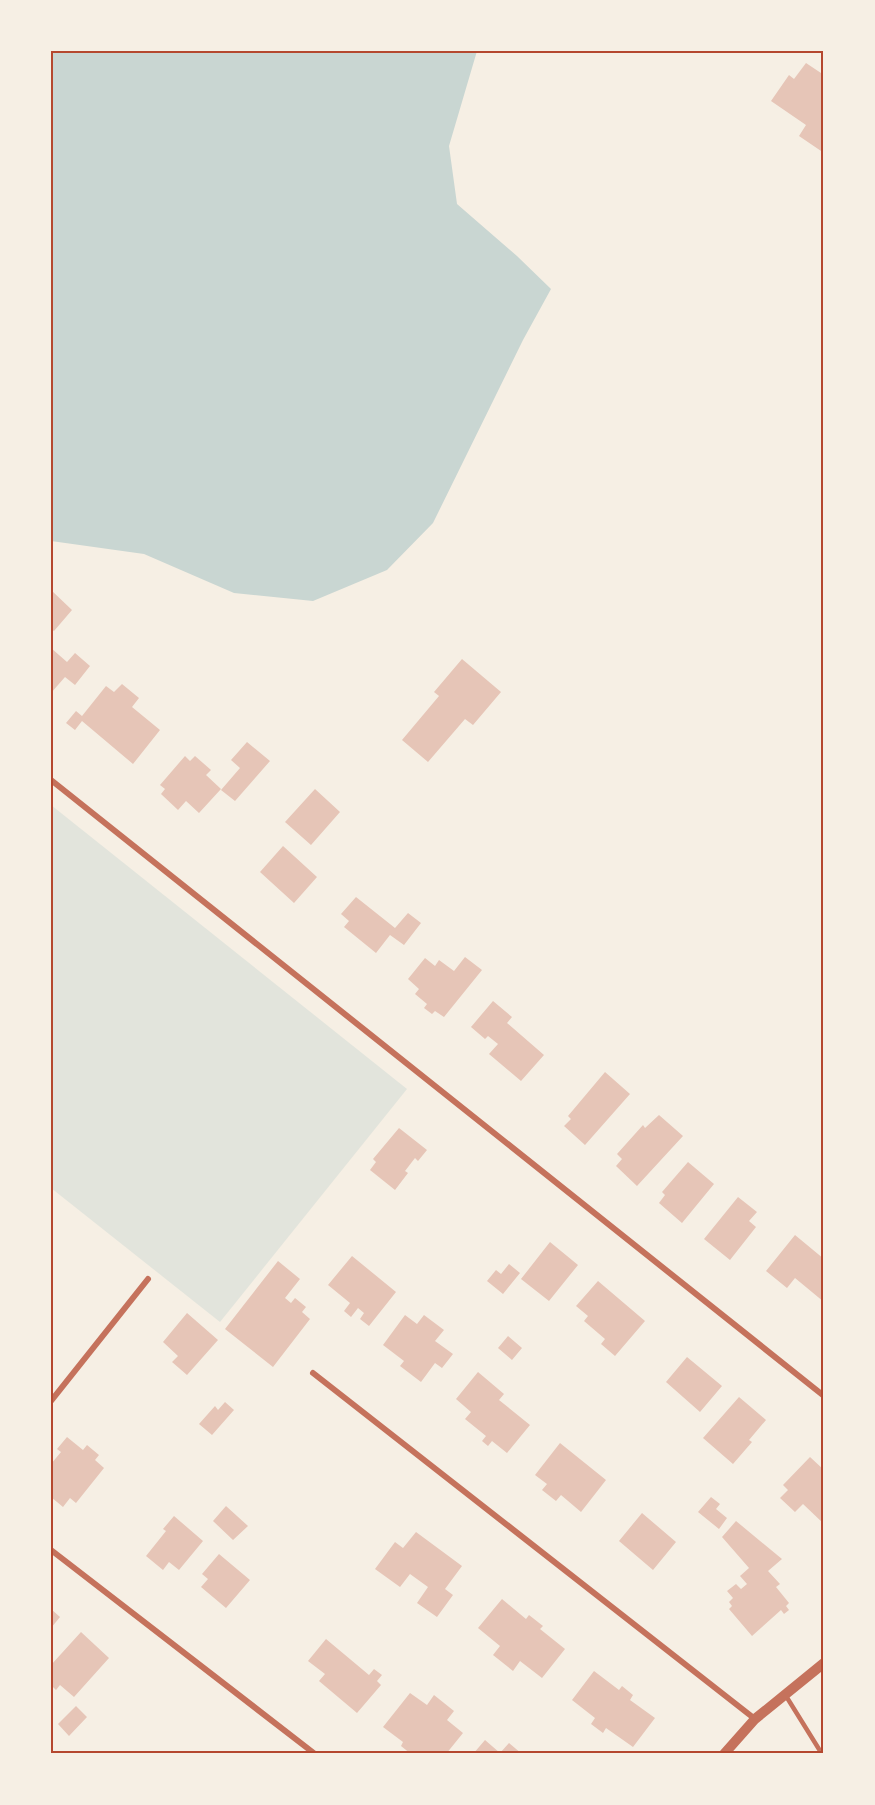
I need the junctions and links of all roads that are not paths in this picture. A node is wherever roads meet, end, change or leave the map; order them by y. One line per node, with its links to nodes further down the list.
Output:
1 (51, 780): 4 (street)
2 (148, 1279): 5 (street)
3 (314, 1373): 9 (street)
4 (824, 1396)
5 (51, 1401)
6 (51, 1550): 10 (street)
7 (824, 1663): 8 (street)
8 (784, 1694): 9 (street); 12 (lane)
9 (755, 1719): 11 (street)
10 (315, 1754)
11 (724, 1754)
12 (822, 1754)

